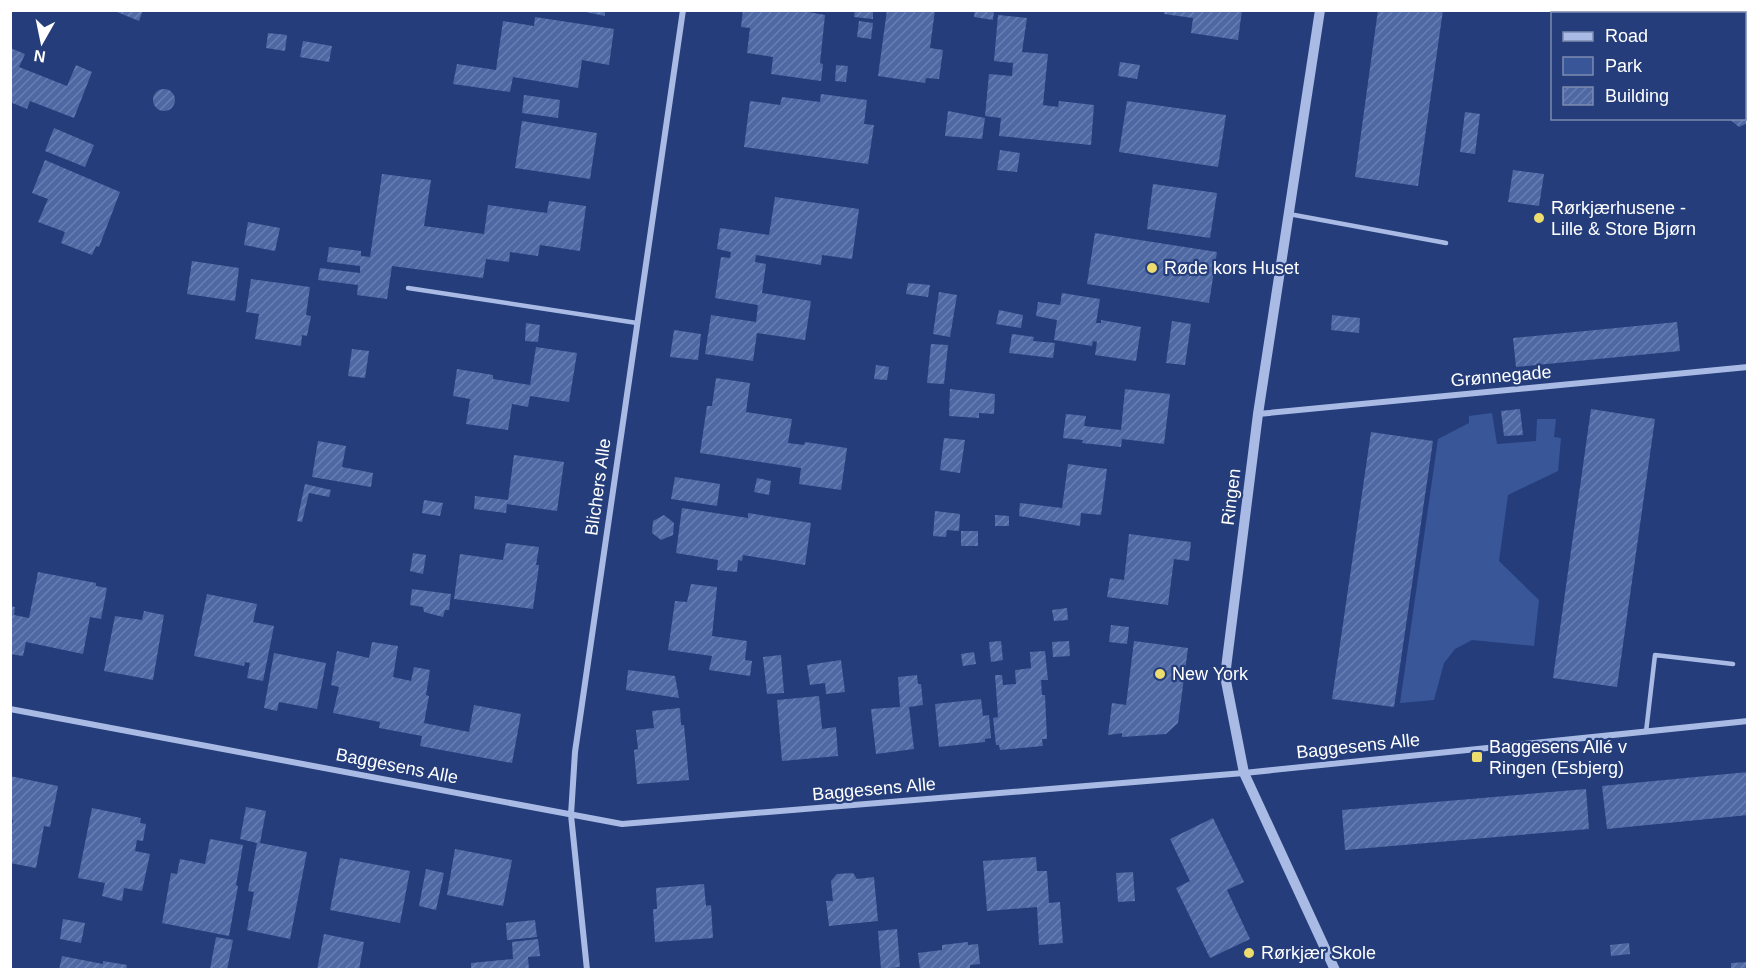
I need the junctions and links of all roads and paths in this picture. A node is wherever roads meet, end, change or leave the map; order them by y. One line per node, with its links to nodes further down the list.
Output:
1 (683, 10): 6 (street, Blichers Alle)
2 (1320, 10): 3 (street, Ringen)
3 (1289, 214): 4 (lane); 8 (street, Ringen)
4 (1446, 243)
5 (408, 288): 6 (lane)
6 (637, 323): 14 (street, Blichers Alle)
7 (1748, 367): 8 (street, Grønnegade)
8 (1258, 414): 13 (street, Ringen)
9 (1733, 664): 12 (lane)
10 (10, 709): 14 (street, Baggesens Alle)
11 (1748, 721): 12 (street, Baggesens Alle)
12 (1646, 732): 13 (street, Baggesens Alle)
13 (1244, 773): 14 (street, Baggesens Alle); 16 (street, Ringen)
14 (571, 815): 15 (street, Blichers Alle)
15 (587, 969)
16 (1335, 969)

